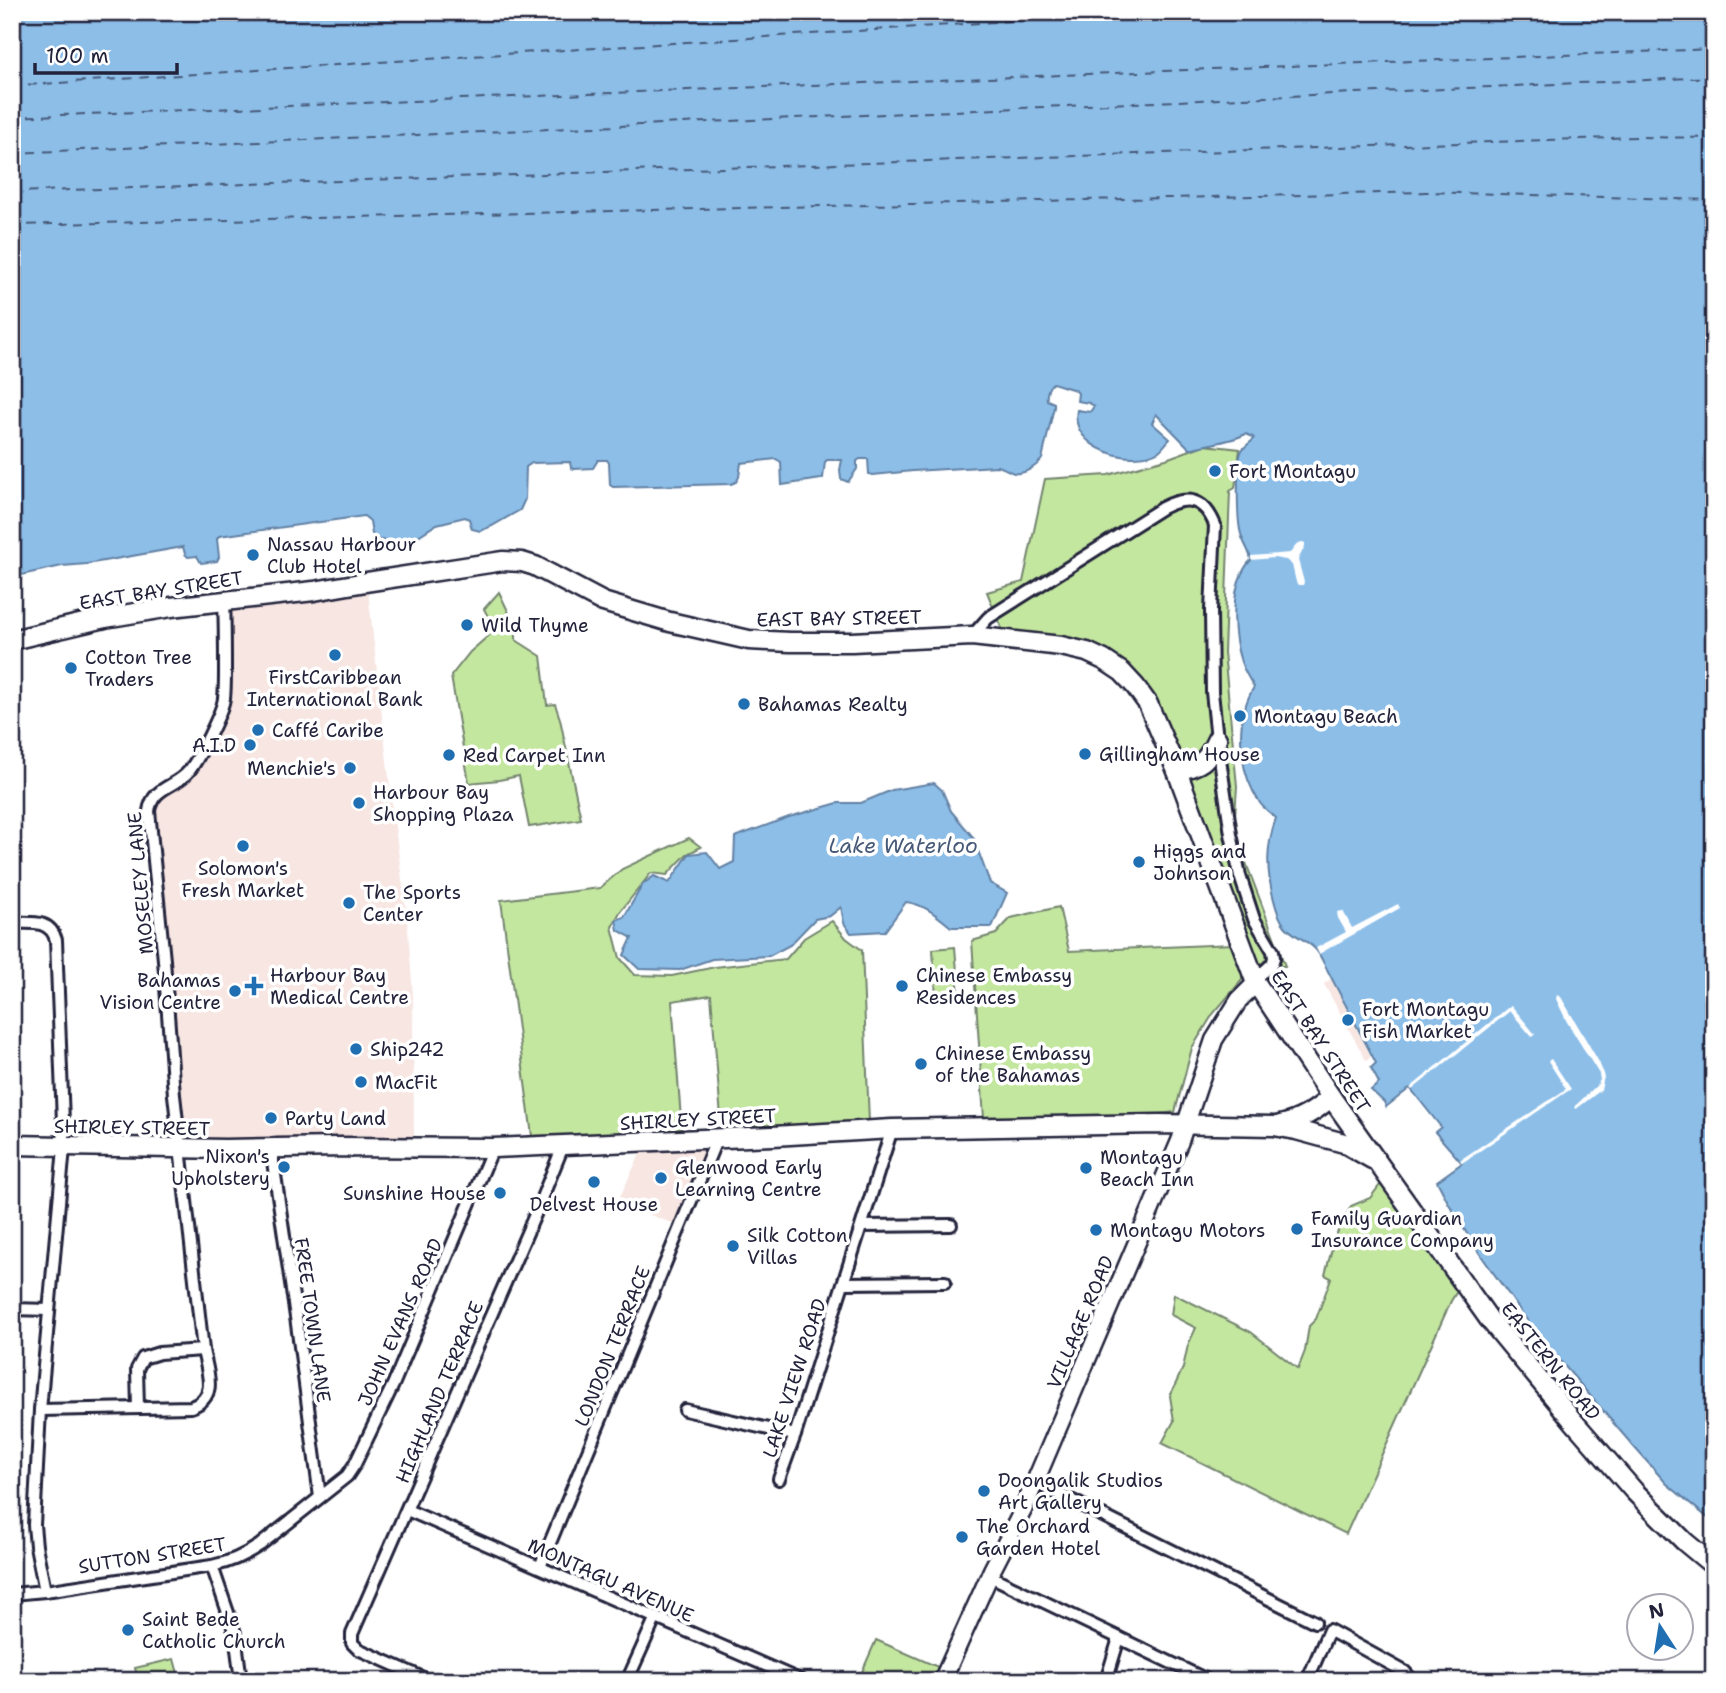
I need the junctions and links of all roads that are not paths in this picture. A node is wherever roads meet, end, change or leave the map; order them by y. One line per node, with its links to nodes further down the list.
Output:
1 (224, 601): 2 (highway, EAST BAY STREET); 3 (highway, EAST BAY STREET); 18 (street, MOSELEY LANE)
2 (972, 636): 4 (street); 5 (highway, EAST BAY STREET)
3 (12, 640)
4 (1217, 740): 5 (highway); 7 (street)
5 (1177, 771): 7 (highway, EAST BAY STREET)
6 (12, 923): 15 (street)
7 (1256, 983): 8 (highway, EAST BAY STREET); 9 (main road, VILLAGE ROAD)
8 (1331, 1097): 10 (highway); 19 (highway, EAST BAY STREET)
9 (1185, 1126): 10 (highway, SHIRLEY STREET); 11 (highway, SHIRLEY STREET); 32 (main road, VILLAGE ROAD)
10 (1273, 1126): 19 (highway, SHIRLEY STREET)
11 (892, 1129): 12 (highway, SHIRLEY STREET); 21 (street, LAKE VIEW ROAD)
12 (717, 1138): 14 (highway, SHIRLEY STREET); 37 (street, LONDON TERRACE)
13 (12, 1145): 15 (highway, SHIRLEY STREET)
14 (564, 1146): 17 (highway, SHIRLEY STREET); 34 (street, HIGHLAND TERRACE)
15 (64, 1147): 18 (highway, SHIRLEY STREET); 25 (street)
16 (271, 1148): 17 (highway, SHIRLEY STREET); 18 (highway, SHIRLEY STREET); 33 (street, FREE TOWN LANE)
17 (493, 1148): 33 (street, JOHN EVANS ROAD)
18 (181, 1149): 26 (street, MOSELEY LANE)
19 (1378, 1163): 36 (highway, EASTERN ROAD)
20 (951, 1225): 21 (street)
21 (862, 1226): 23 (street, LAKE VIEW ROAD)
22 (945, 1282): 23 (street)
23 (844, 1283): 30 (street, LAKE VIEW ROAD)
24 (12, 1309): 25 (street)
25 (50, 1310): 28 (street)
26 (203, 1350): 27 (street); 27 (street, MOSELEY LANE)
27 (138, 1408): 28 (street)
28 (40, 1410): 39 (street)
29 (685, 1410): 30 (street)
30 (795, 1435): 31 (street, LAKE VIEW ROAD)
31 (779, 1479)
32 (1035, 1482): 38 (main road, VILLAGE ROAD); 42 (street)
33 (320, 1497): 35 (street, SUTTON STREET)
34 (407, 1510): 37 (street, MONTAGU AVENUE); 45 (street, HIGHLAND TERRACE)
35 (212, 1566): 39 (street, SUTTON STREET); 44 (street)
36 (1714, 1566)
37 (540, 1567): 41 (street, MONTAGU AVENUE)
38 (990, 1576): 43 (street); 48 (main road, VILLAGE ROAD)
39 (45, 1591): 40 (street, SUTTON STREET)
40 (12, 1594)
41 (655, 1619): 46 (street); 47 (street, MONTAGU AVENUE)
42 (1314, 1622)
43 (1119, 1638): 49 (street); 50 (street)
44 (241, 1681)
45 (430, 1681)
46 (627, 1681)
47 (802, 1681)
48 (942, 1681)
49 (1107, 1681)
50 (1209, 1681)
51 (1307, 1681): 52 (street)
52 (1413, 1681)

